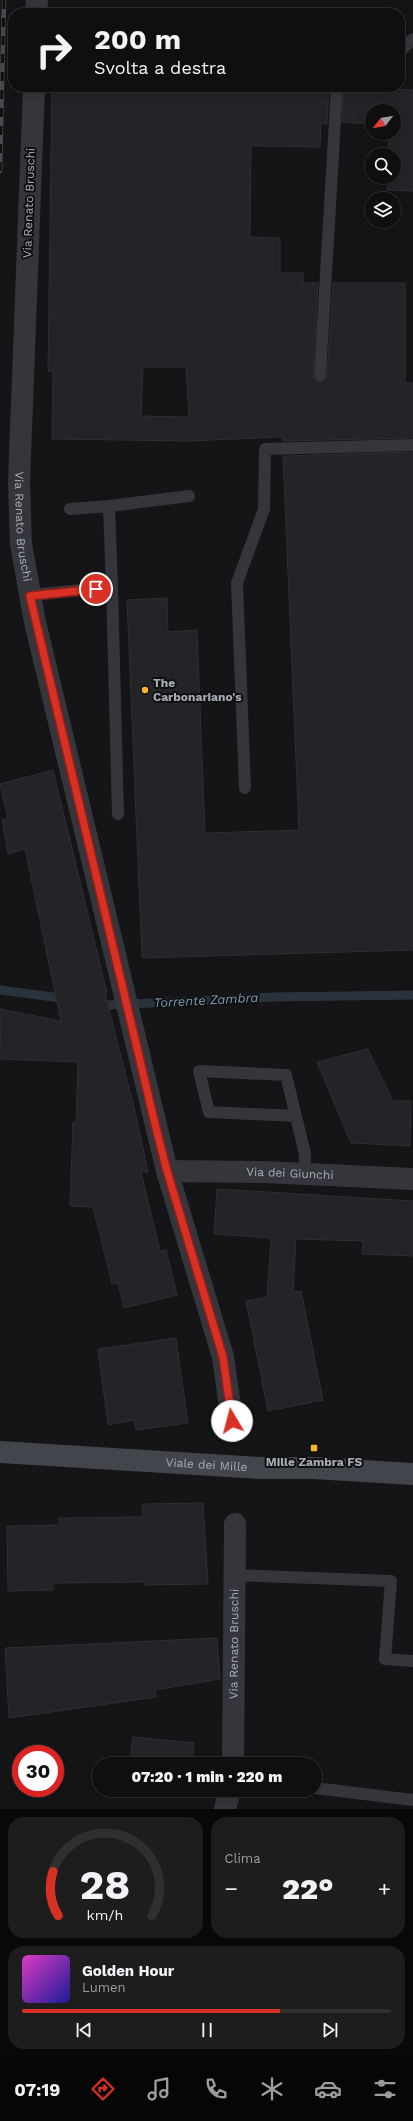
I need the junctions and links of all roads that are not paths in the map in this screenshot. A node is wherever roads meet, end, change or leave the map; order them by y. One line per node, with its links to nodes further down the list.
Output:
1 (413, 39): 2 (lane)
2 (405, 46)
3 (34, 92): 11 (street, Via Renato Bruschi)
4 (337, 92): 5 (lane)
5 (320, 375)
6 (413, 445): 12 (lane)
7 (189, 496): 8 (lane)
8 (109, 506): 9 (lane); 10 (lane)
9 (70, 509)
10 (112, 588): 11 (lane); 13 (lane)
11 (30, 596): 15 (street, Via Renato Bruschi)
12 (245, 788)
13 (118, 814)
14 (296, 1116): 14 (lane); 16 (lane)
15 (167, 1171): 16 (street, Via dei Giunchi); 18 (street, Via Renato Bruschi)
16 (304, 1174): 17 (street, Via dei Giunchi)
17 (413, 1179)
18 (232, 1421)
19 (0, 1452): 20 (street, Viale dei Mille)
20 (413, 1474)
21 (235, 1524): 22 (street, Via Renato Bruschi)
22 (235, 1575): 23 (lane); 24 (street, Via Renato Bruschi)
23 (413, 1661)
24 (233, 1757)
25 (322, 1789): 27 (lane)
26 (228, 1797): 28 (street)
27 (413, 1800)
28 (225, 1809)

